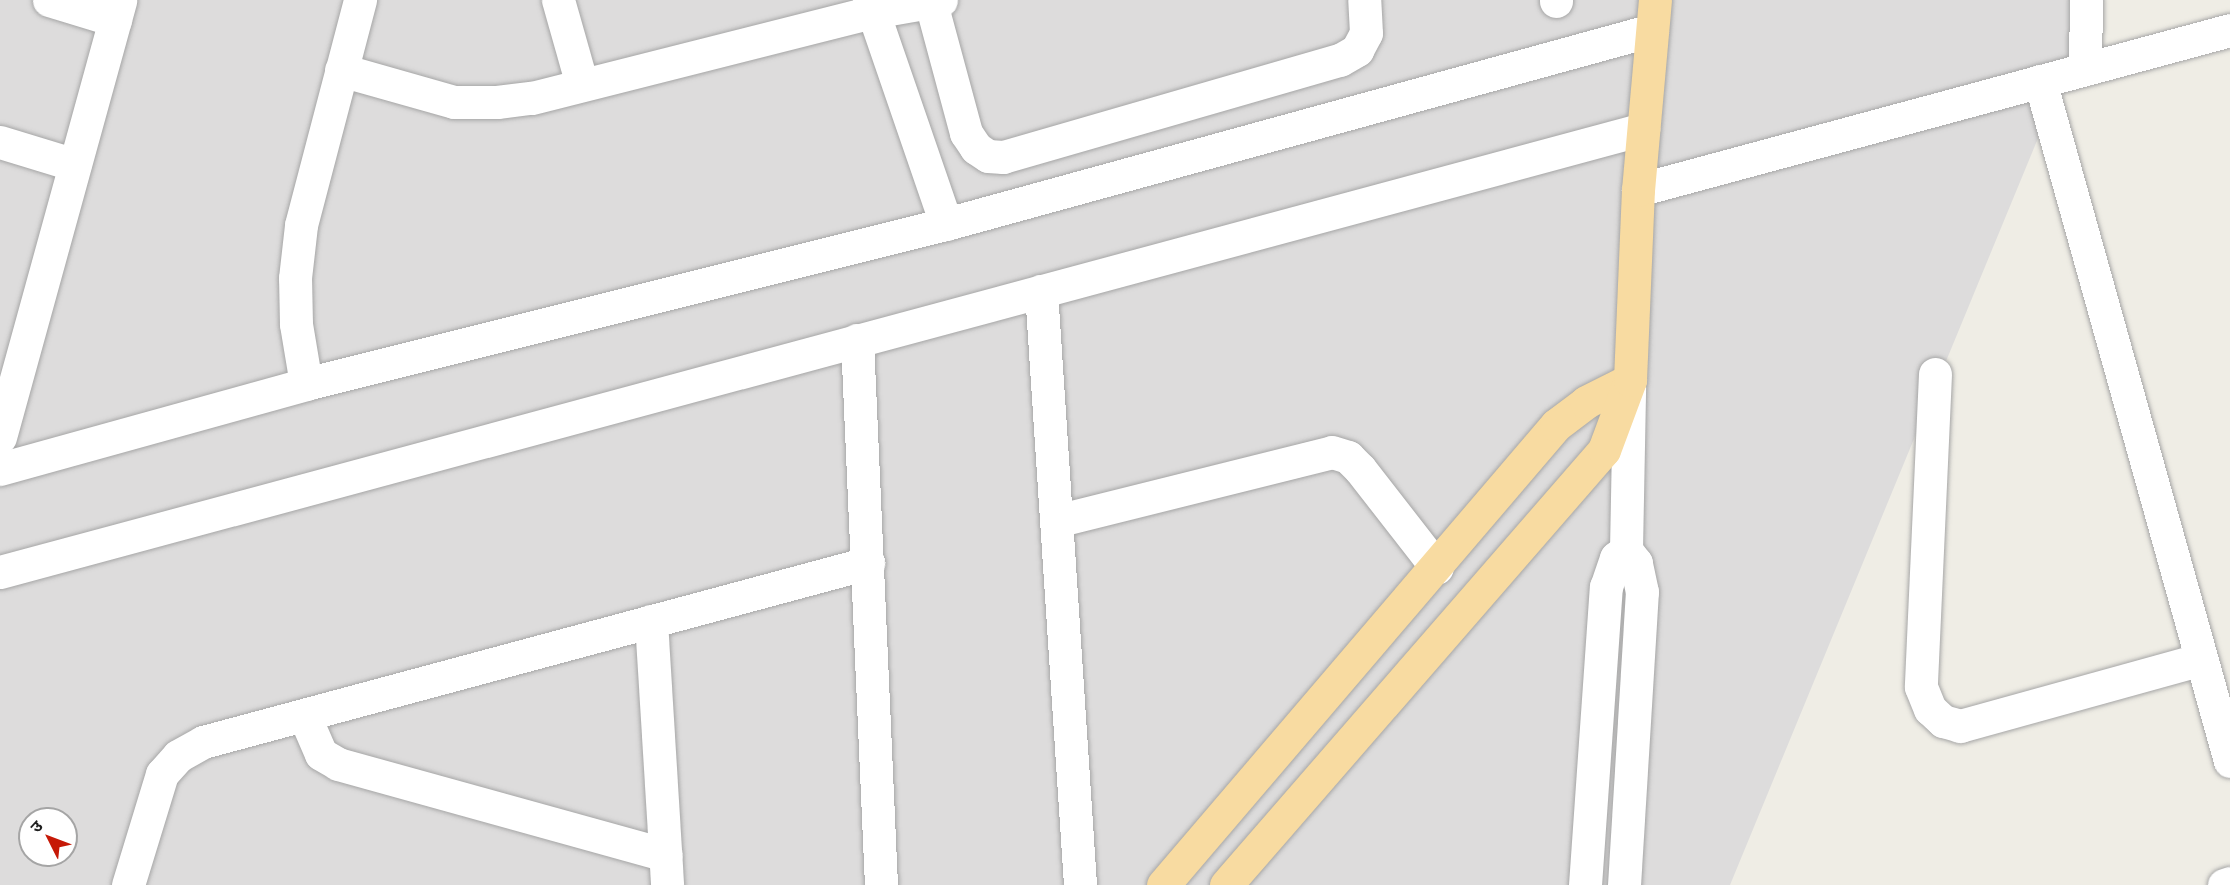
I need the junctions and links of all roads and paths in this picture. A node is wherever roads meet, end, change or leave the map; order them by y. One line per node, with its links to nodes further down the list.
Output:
1 (49, 0): 8 (street)
2 (360, 0): 12 (street)
3 (558, 0): 14 (street)
4 (1364, 0): 6 (street)
5 (2086, 0): 11 (street)
6 (936, 2): 7 (street)
7 (871, 6): 14 (street); 19 (street)
8 (118, 10): 17 (street)
9 (1653, 15): 15 (main road); 19 (street)
10 (2230, 30): 11 (street)
11 (2085, 69): 13 (street)
12 (341, 70): 14 (street); 24 (street)
13 (2040, 81): 18 (street); 33 (street)
14 (582, 85)
15 (1643, 129): 18 (main road); 20 (street)
16 (0, 142): 17 (street)
17 (75, 165): 25 (street)
18 (1638, 190): 23 (main road)
19 (946, 224): 24 (street)
20 (1041, 291): 21 (street); 27 (street)
21 (857, 340): 29 (street); 31 (street)
22 (1935, 374): 33 (street)
23 (1630, 380): 28 (street); 30 (main road); 42 (main road)
24 (306, 384): 26 (street)
25 (0, 437)
26 (0, 469)
27 (1056, 521): 30 (street); 40 (street)
28 (1626, 550): 43 (street); 44 (street)
29 (868, 563): 32 (street); 39 (street)
30 (1437, 568): 41 (main road)
31 (0, 572)
32 (651, 621): 34 (street); 36 (street)
33 (2201, 659): 35 (street)
34 (305, 717): 36 (street); 38 (street)
35 (2230, 761)
36 (667, 870)
37 (2230, 883): 45 (street)
38 (128, 885)
39 (881, 885)
40 (1080, 885)
41 (1163, 885)
42 (1226, 885)
43 (1584, 885)
44 (1624, 885)
45 (2224, 885)

